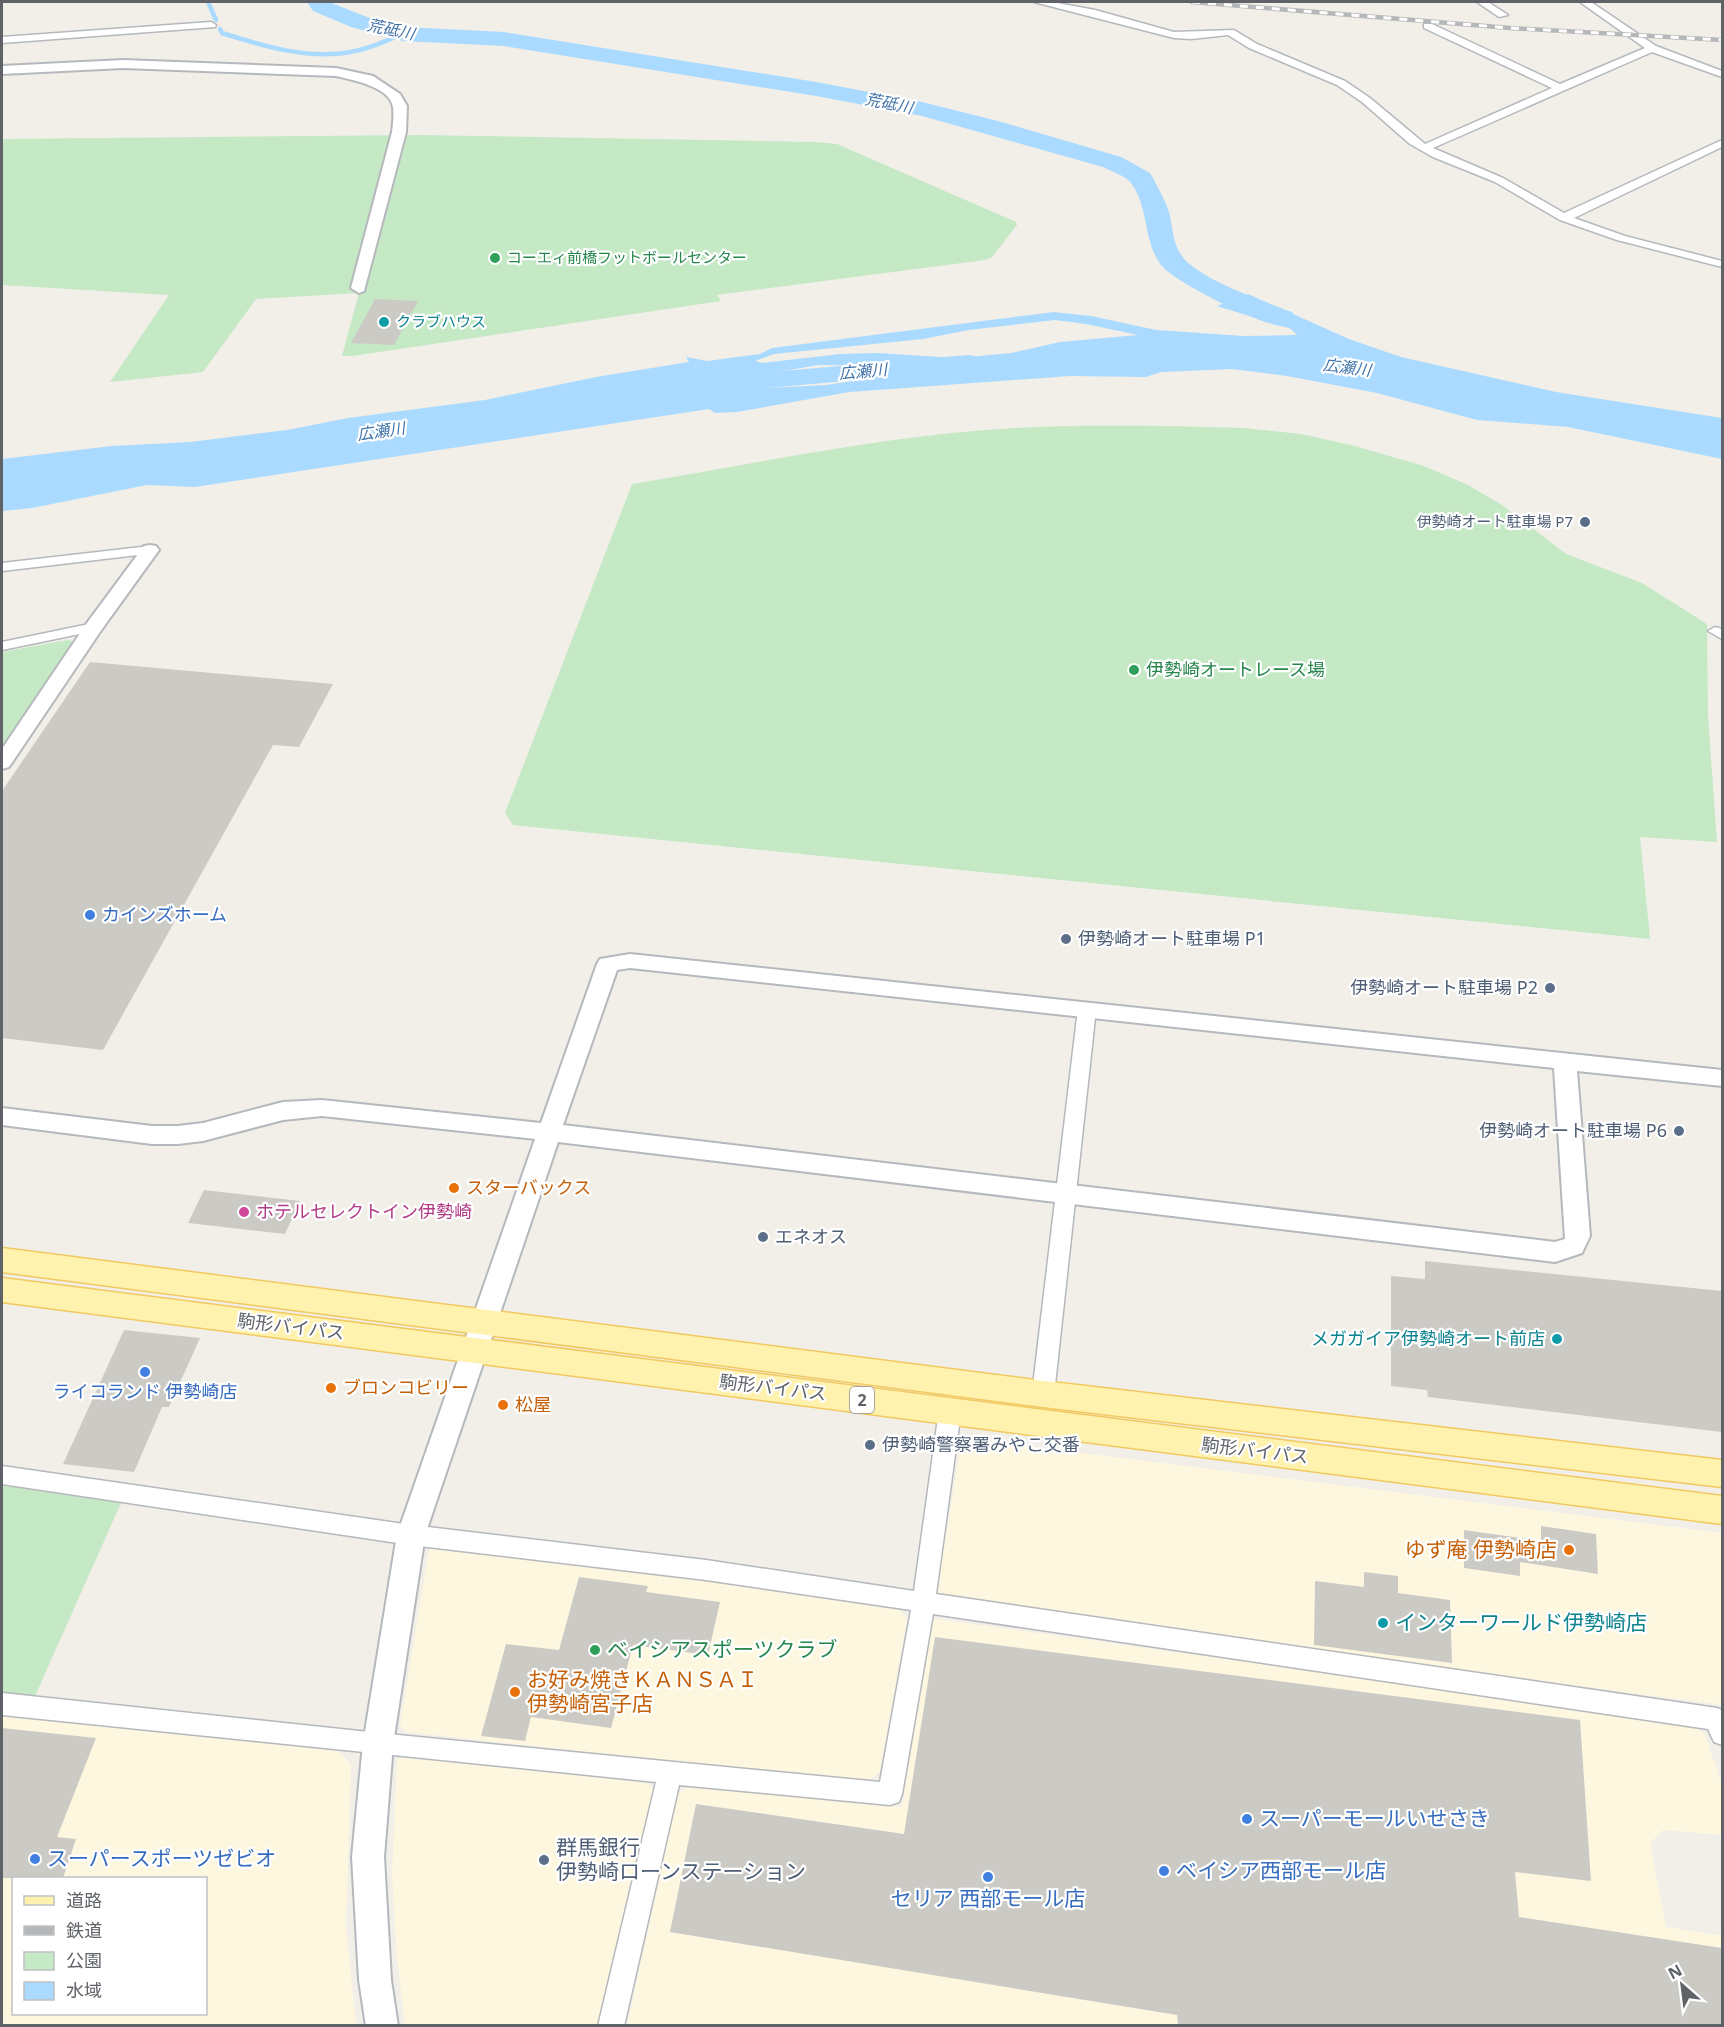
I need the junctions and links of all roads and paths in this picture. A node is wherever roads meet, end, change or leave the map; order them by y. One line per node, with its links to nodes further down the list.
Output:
1 (1039, 2): 13 (street)
2 (1482, 2): 4 (street)
3 (1586, 2): 8 (street)
4 (1503, 15)
5 (211, 25): 7 (street)
6 (1428, 26): 11 (street)
7 (2, 40)
8 (1652, 48): 10 (street); 11 (street)
9 (2, 70): 16 (street)
10 (1722, 74)
11 (1562, 89): 13 (street)
12 (1722, 143): 14 (street)
13 (1424, 148): 14 (street)
14 (1564, 218): 15 (street)
15 (1722, 264)
16 (359, 288)
17 (150, 550): 18 (street); 19 (street)
18 (2, 567)
19 (94, 627): 20 (street); 21 (street)
20 (2, 645)
21 (2, 763)
22 (1087, 1009): 23 (street); 26 (street); 27 (street)
23 (1565, 1061): 24 (street); 27 (street)
24 (1722, 1078)
25 (2, 1116): 26 (street)
26 (548, 1132): 27 (street); 30 (street)
27 (1066, 1196): 32 (street)
28 (2, 1260): 30 (main road, 駒形バイパス / 2)
29 (2, 1290): 31 (main road, 駒形バイパス / 2)
30 (483, 1321): 31 (street); 32 (main road, 駒形バイパス / 2)
31 (474, 1351): 33 (main road, 駒形バイパス / 2); 37 (street)
32 (1043, 1394): 34 (main road, 駒形バイパス / 2)
33 (950, 1411): 36 (main road, 駒形バイパス / 2); 38 (street)
34 (1722, 1474)
35 (2, 1475): 37 (street)
36 (1722, 1510)
37 (411, 1535): 38 (street); 41 (street)
38 (924, 1602): 40 (street); 42 (street)
39 (2, 1704): 41 (street)
40 (1722, 1734)
41 (378, 1744): 42 (street); 43 (street)
42 (670, 1773): 44 (street)
43 (382, 2025)
44 (611, 2025)

